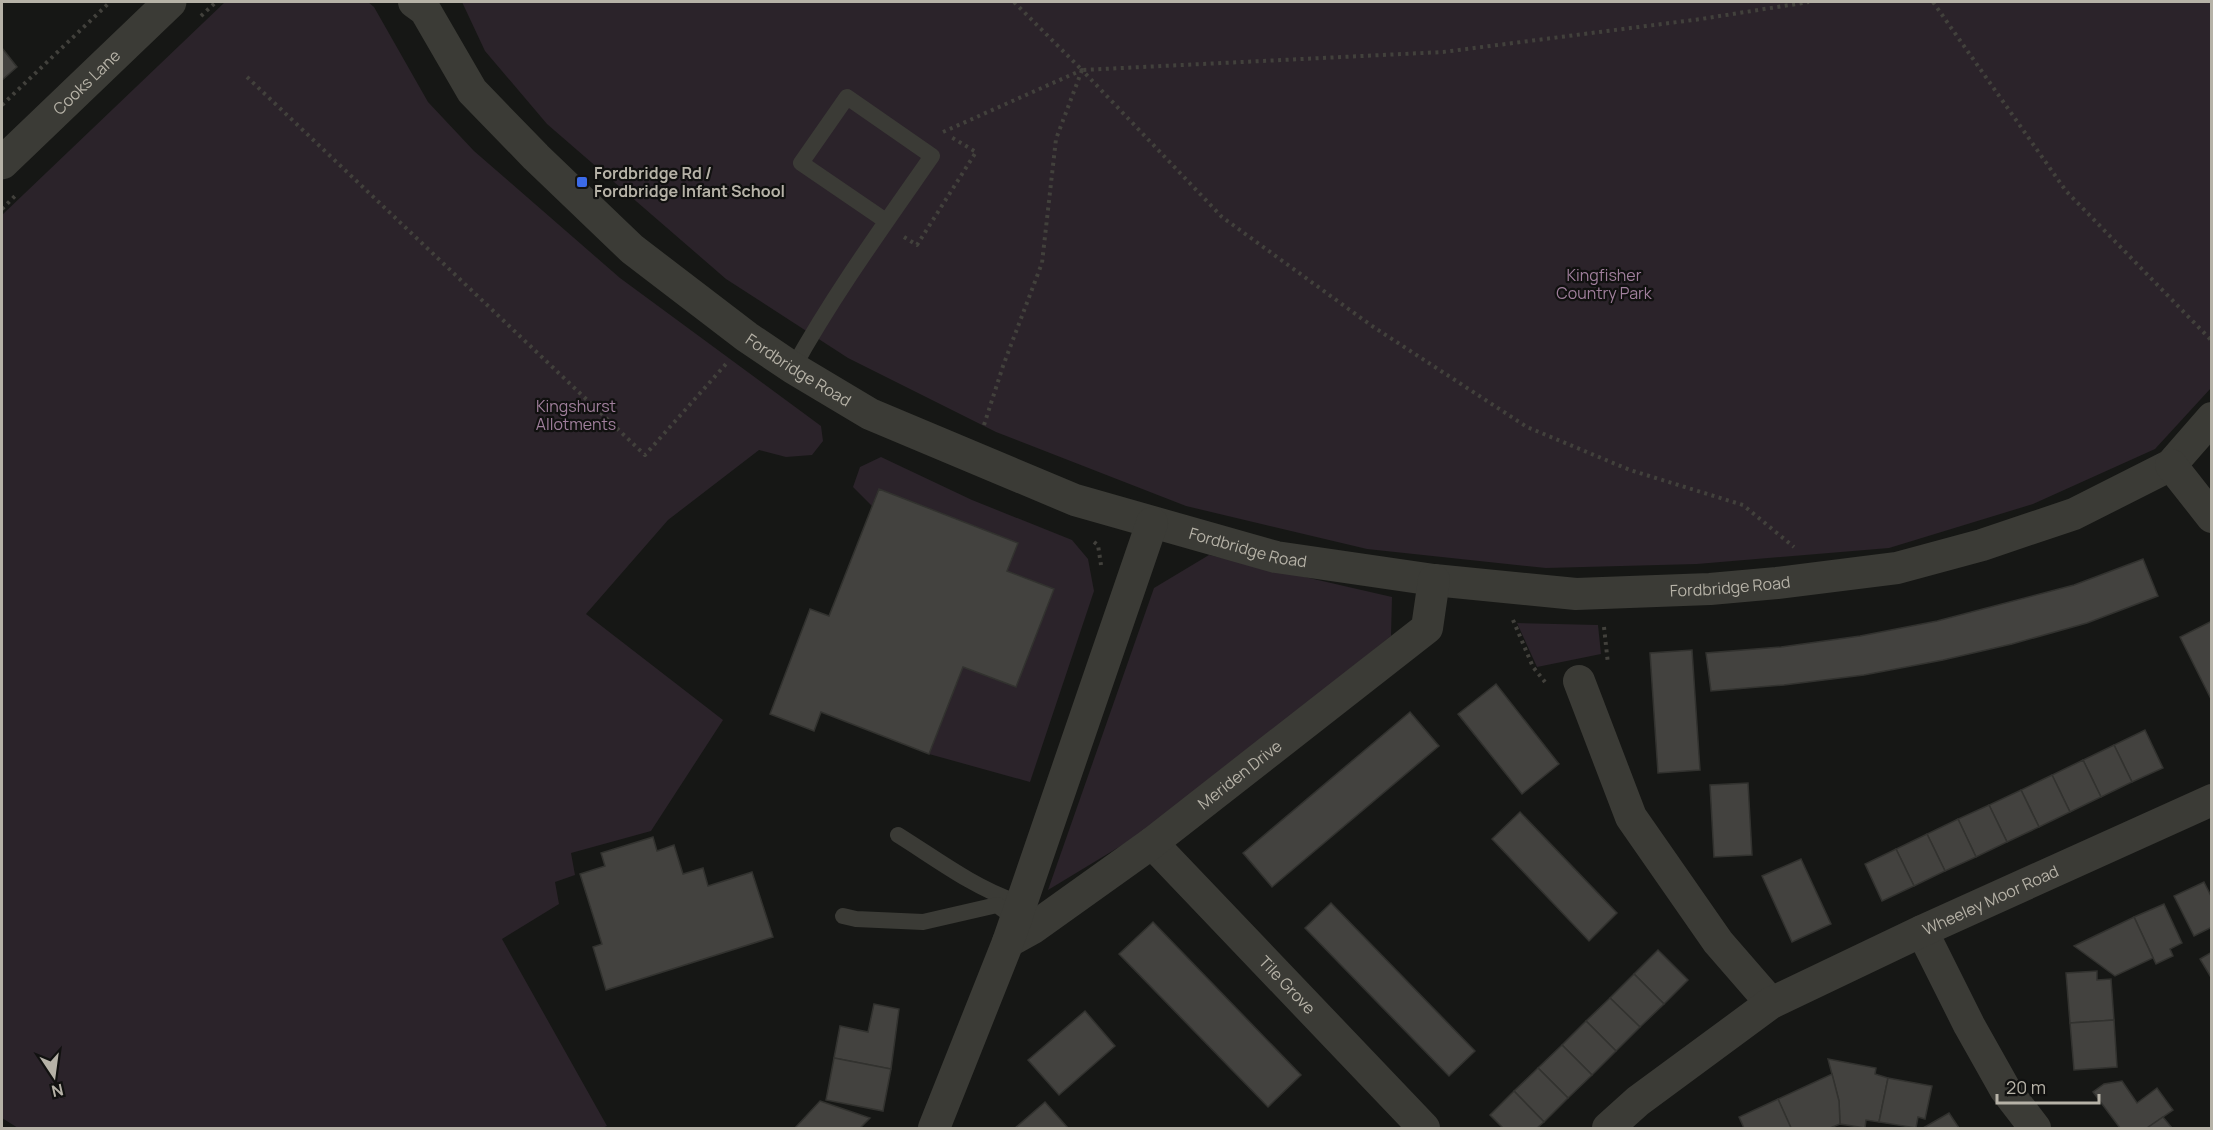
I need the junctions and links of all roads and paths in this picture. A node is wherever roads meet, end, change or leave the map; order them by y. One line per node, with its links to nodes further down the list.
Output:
1 (110, 2): 9 (path)
2 (170, 2): 11 (street, Cooks Lane)
3 (1014, 2): 7 (path)
4 (1809, 2): 7 (path)
5 (1933, 2): 14 (path)
6 (421, 4): 13 (street, Fordbridge Road)
7 (1082, 70): 10 (path); 17 (path); 22 (path)
8 (247, 77): 13 (path)
9 (2, 105)
10 (943, 132)
11 (2, 164)
12 (886, 221): 12 (lane); 15 (lane)
13 (747, 337): 15 (street, Fordbridge Road)
14 (2211, 341)
15 (793, 368): 20 (street, Fordbridge Road)
16 (2211, 418): 18 (street, Fordbridge Road)
17 (983, 428)
18 (2171, 465): 19 (street); 26 (street, Fordbridge Road)
19 (2211, 517)
20 (1152, 523): 24 (street, Fordbridge Road); 32 (street)
21 (1091, 539): 23 (path)
22 (1796, 548)
23 (1102, 574)
24 (1434, 580): 25 (street, Fordbridge Road); 30 (street, Meriden Drive)
25 (1509, 587): 26 (street, Fordbridge Road); 27 (path)
26 (1601, 593): 27 (path)
27 (1579, 681): 34 (street)
28 (2211, 800): 33 (street, Wheeley Moor Road)
29 (898, 835): 32 (lane)
30 (1152, 843): 32 (street, Meriden Drive); 36 (street, Tile Grove)
31 (843, 916): 32 (lane)
32 (1015, 922): 35 (street)
33 (1922, 931): 34 (street, Wheeley Moor Road); 38 (street)
34 (1771, 1003): 37 (street, Wheeley Moor Road)
35 (934, 1128)
36 (1424, 1128)
37 (1608, 1128)
38 (2035, 1128)

